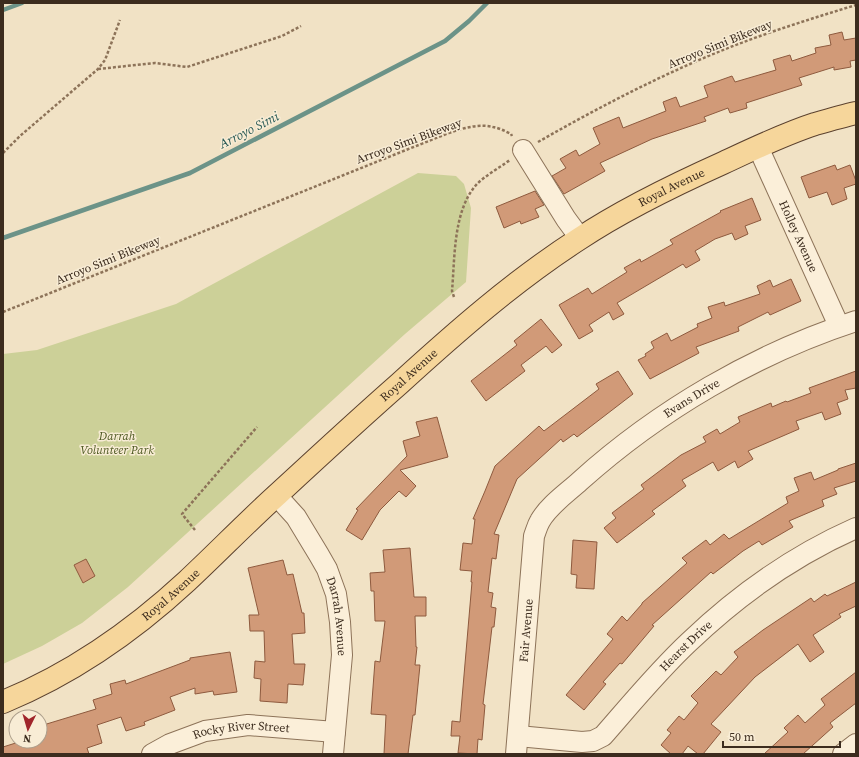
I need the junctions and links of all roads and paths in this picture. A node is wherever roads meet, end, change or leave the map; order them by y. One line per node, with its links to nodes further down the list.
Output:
1 (856, 5): 7 (path, Arroyo Simi Bikeway)
2 (120, 20): 4 (path)
3 (301, 26): 4 (path)
4 (98, 69): 8 (path)
5 (856, 113): 6 (main road, Royal Avenue)
6 (758, 147): 9 (main road, Royal Avenue); 12 (street, Holley Avenue)
7 (523, 150): 9 (street); 10 (path); 11 (path, Arroyo Simi Bikeway)
8 (3, 153)
9 (580, 238): 14 (main road, Royal Avenue)
10 (454, 297)
11 (3, 312)
12 (848, 323): 15 (street, Evans Drive)
13 (257, 427): 17 (path)
14 (276, 495): 18 (main road, Royal Avenue); 19 (street, Darrah Avenue)
15 (548, 510): 21 (street, Fair Avenue)
16 (856, 528): 21 (street, Hearst Drive)
17 (195, 530)
18 (3, 702)
19 (335, 732): 22 (street, Rocky River Street); 23 (street, Darrah Avenue)
20 (856, 744): 24 (street)
21 (517, 745)
22 (152, 754)
23 (333, 754)
24 (843, 754)

